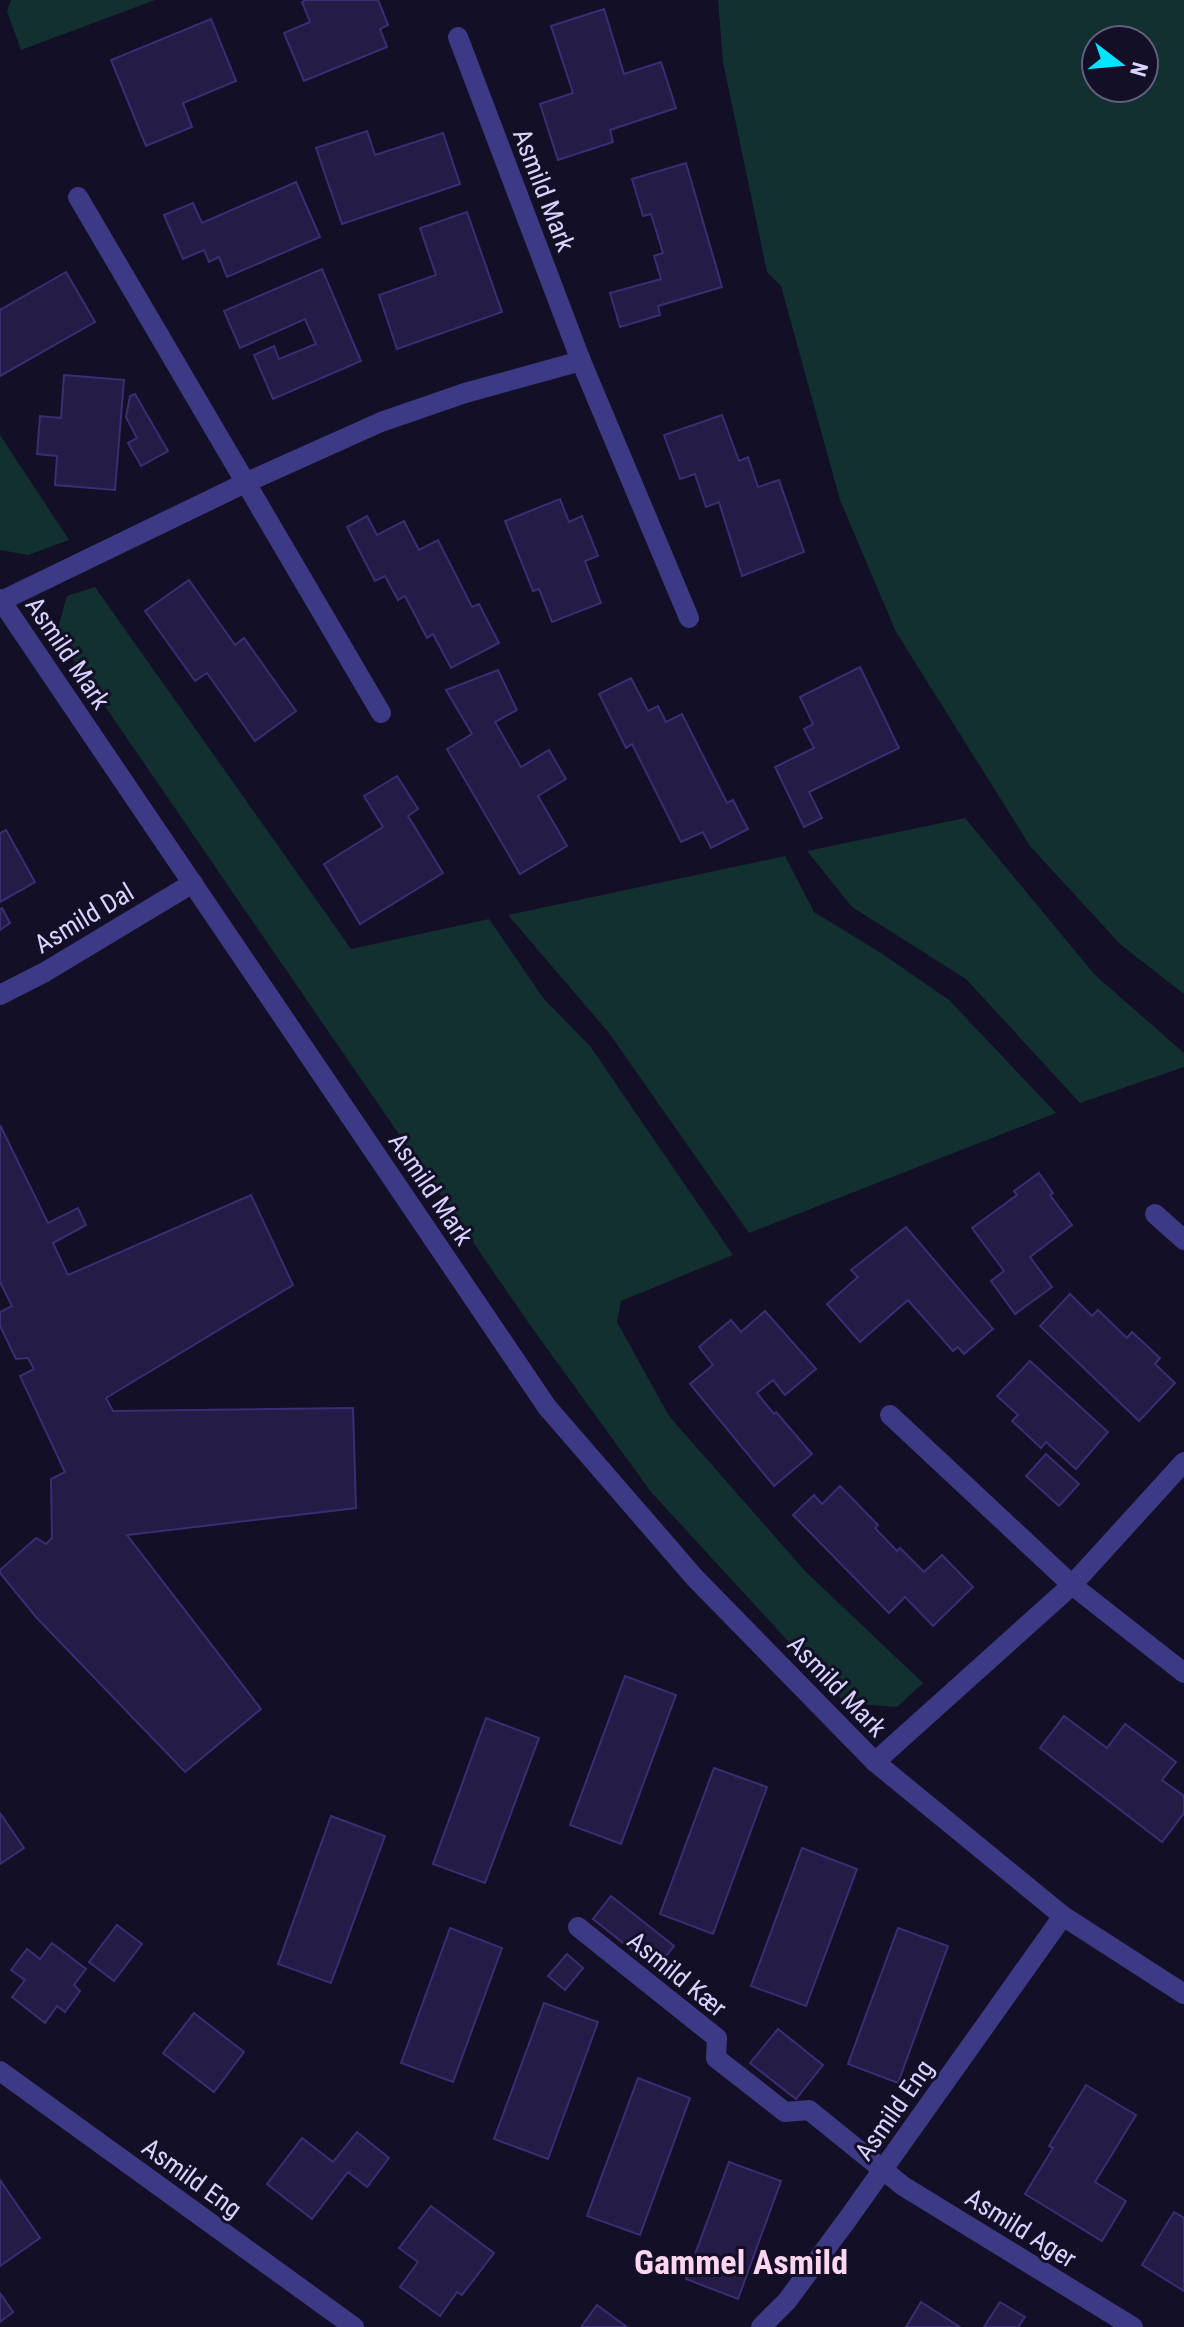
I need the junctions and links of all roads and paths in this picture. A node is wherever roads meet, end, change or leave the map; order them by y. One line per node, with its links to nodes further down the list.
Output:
1 (458, 37): 3 (street, Asmild Mark)
2 (78, 197): 4 (street)
3 (581, 361): 4 (street, Asmild Mark); 6 (street, Asmild Mark)
4 (245, 483): 5 (street, Asmild Mark); 7 (street)
5 (0, 600): 8 (street, Asmild Mark)
6 (689, 618)
7 (381, 713)
8 (193, 883): 9 (street, Asmild Dal); 16 (street, Asmild Mark)
9 (0, 995)
10 (1155, 1214): 11 (street)
11 (1184, 1240)
12 (890, 1415): 14 (street)
13 (1184, 1462): 14 (street, Asmild Mark)
14 (1072, 1585): 15 (street); 16 (street, Asmild Mark)
15 (1184, 1673)
16 (875, 1762): 17 (street, Asmild Mark)
17 (1063, 1916): 19 (street, Asmild Mark); 21 (street, Asmild Eng)
18 (578, 1927): 21 (street, Asmild Kær)
19 (1184, 1994)
20 (0, 2071): 22 (street, Asmild Eng)
21 (883, 2171): 23 (street, Asmild Eng); 24 (street, Asmild Ager)
22 (354, 2327)
23 (761, 2327)
24 (1133, 2327)

